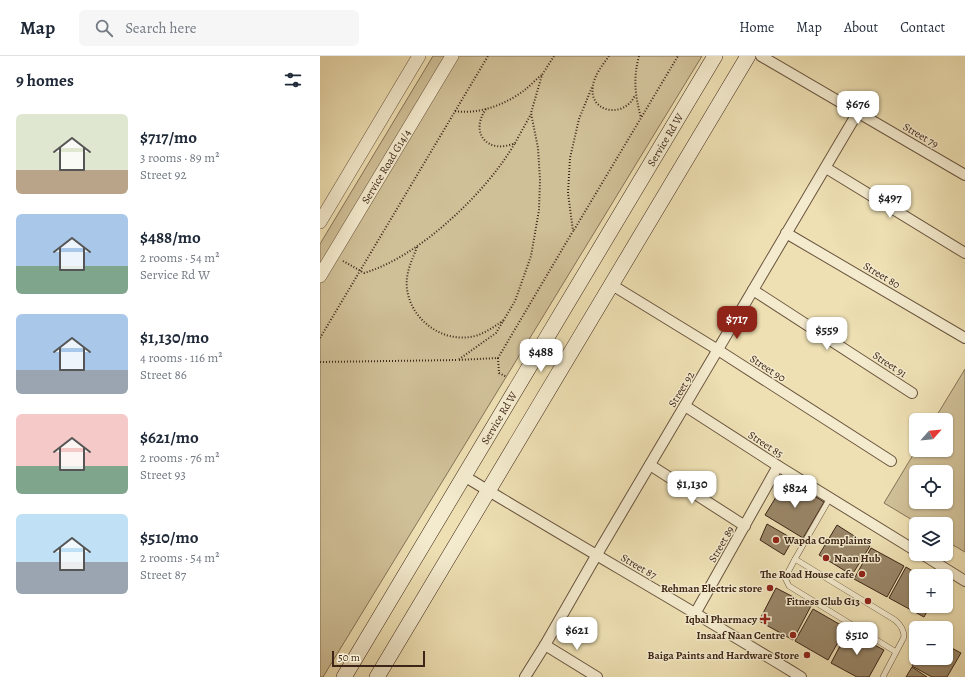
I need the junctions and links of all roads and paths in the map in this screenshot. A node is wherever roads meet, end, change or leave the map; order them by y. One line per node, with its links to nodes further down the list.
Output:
1 (419, 56): 22 (street)
2 (488, 56): 15 (path)
3 (554, 56): 11 (path)
4 (609, 56): 12 (path)
5 (639, 56): 13 (path)
6 (678, 56): 18 (path)
7 (716, 56): 40 (main road, Service Rd W)
8 (748, 56): 31 (main road)
9 (761, 56): 16 (street, Street 79)
10 (448, 58): 28 (street, Service Road G14/4)
11 (542, 75): 14 (path); 17 (path)
12 (592, 87): 13 (path); 24 (path)
13 (635, 95): 18 (path)
14 (486, 108): 15 (path); 19 (path)
15 (455, 111): 29 (path)
16 (858, 112): 20 (street, Street 92); 21 (street, Street 79)
17 (531, 113): 19 (path); 33 (path)
18 (641, 118): 24 (path)
19 (515, 143): 26 (path)
20 (826, 168): 25 (street, Street 92); 27 (street)
21 (965, 175)
22 (324, 207): 23 (street)
23 (320, 222)
24 (573, 231): 37 (path)
25 (786, 233): 32 (street, Street 92); 35 (street, Street 80)
26 (417, 246): 29 (path); 33 (path)
27 (965, 253)
28 (332, 255): 29 (path); 30 (street, Service Road G14/4)
29 (360, 271): 34 (path)
30 (320, 276)
31 (612, 285): 36 (street, Street 90); 47 (main road)
32 (753, 290): 36 (street, Street 92); 41 (street, Street 91)
33 (506, 318): 38 (path)
34 (320, 338)
35 (965, 338)
36 (718, 350): 42 (street, Street 92); 43 (street, Street 90)
37 (498, 358): 38 (path); 40 (path)
38 (458, 360): 39 (path)
39 (320, 362)
40 (520, 383): 46 (main road, Service Rd W)
41 (912, 392)
42 (685, 406): 44 (street, Street 92); 45 (street, Street 85)
43 (891, 461)
44 (650, 465): 49 (street); 51 (street, Street 92)
45 (778, 466): 48 (street, Street 85); 49 (street, Street 89)
46 (464, 476): 47 (street, Street 87); 58 (main road, Service Rd W)
47 (488, 491): 51 (street, Street 87); 59 (main road)
48 (830, 498): 50 (street, Street 85); 52 (lane)
49 (745, 526): 55 (street, Street 89)
50 (909, 547)
51 (596, 556): 55 (street, Street 87); 56 (street, Street 92)
52 (795, 559): 57 (lane); 57 (lane)
53 (933, 561): 54 (street)
54 (965, 581)
55 (696, 612): 62 (street, Street 87)
56 (545, 644): 60 (street, Street 92); 61 (street)
57 (896, 652): 63 (lane)
58 (344, 677)
59 (377, 677)
60 (525, 677)
61 (597, 677)
62 (801, 677)
63 (883, 677)

